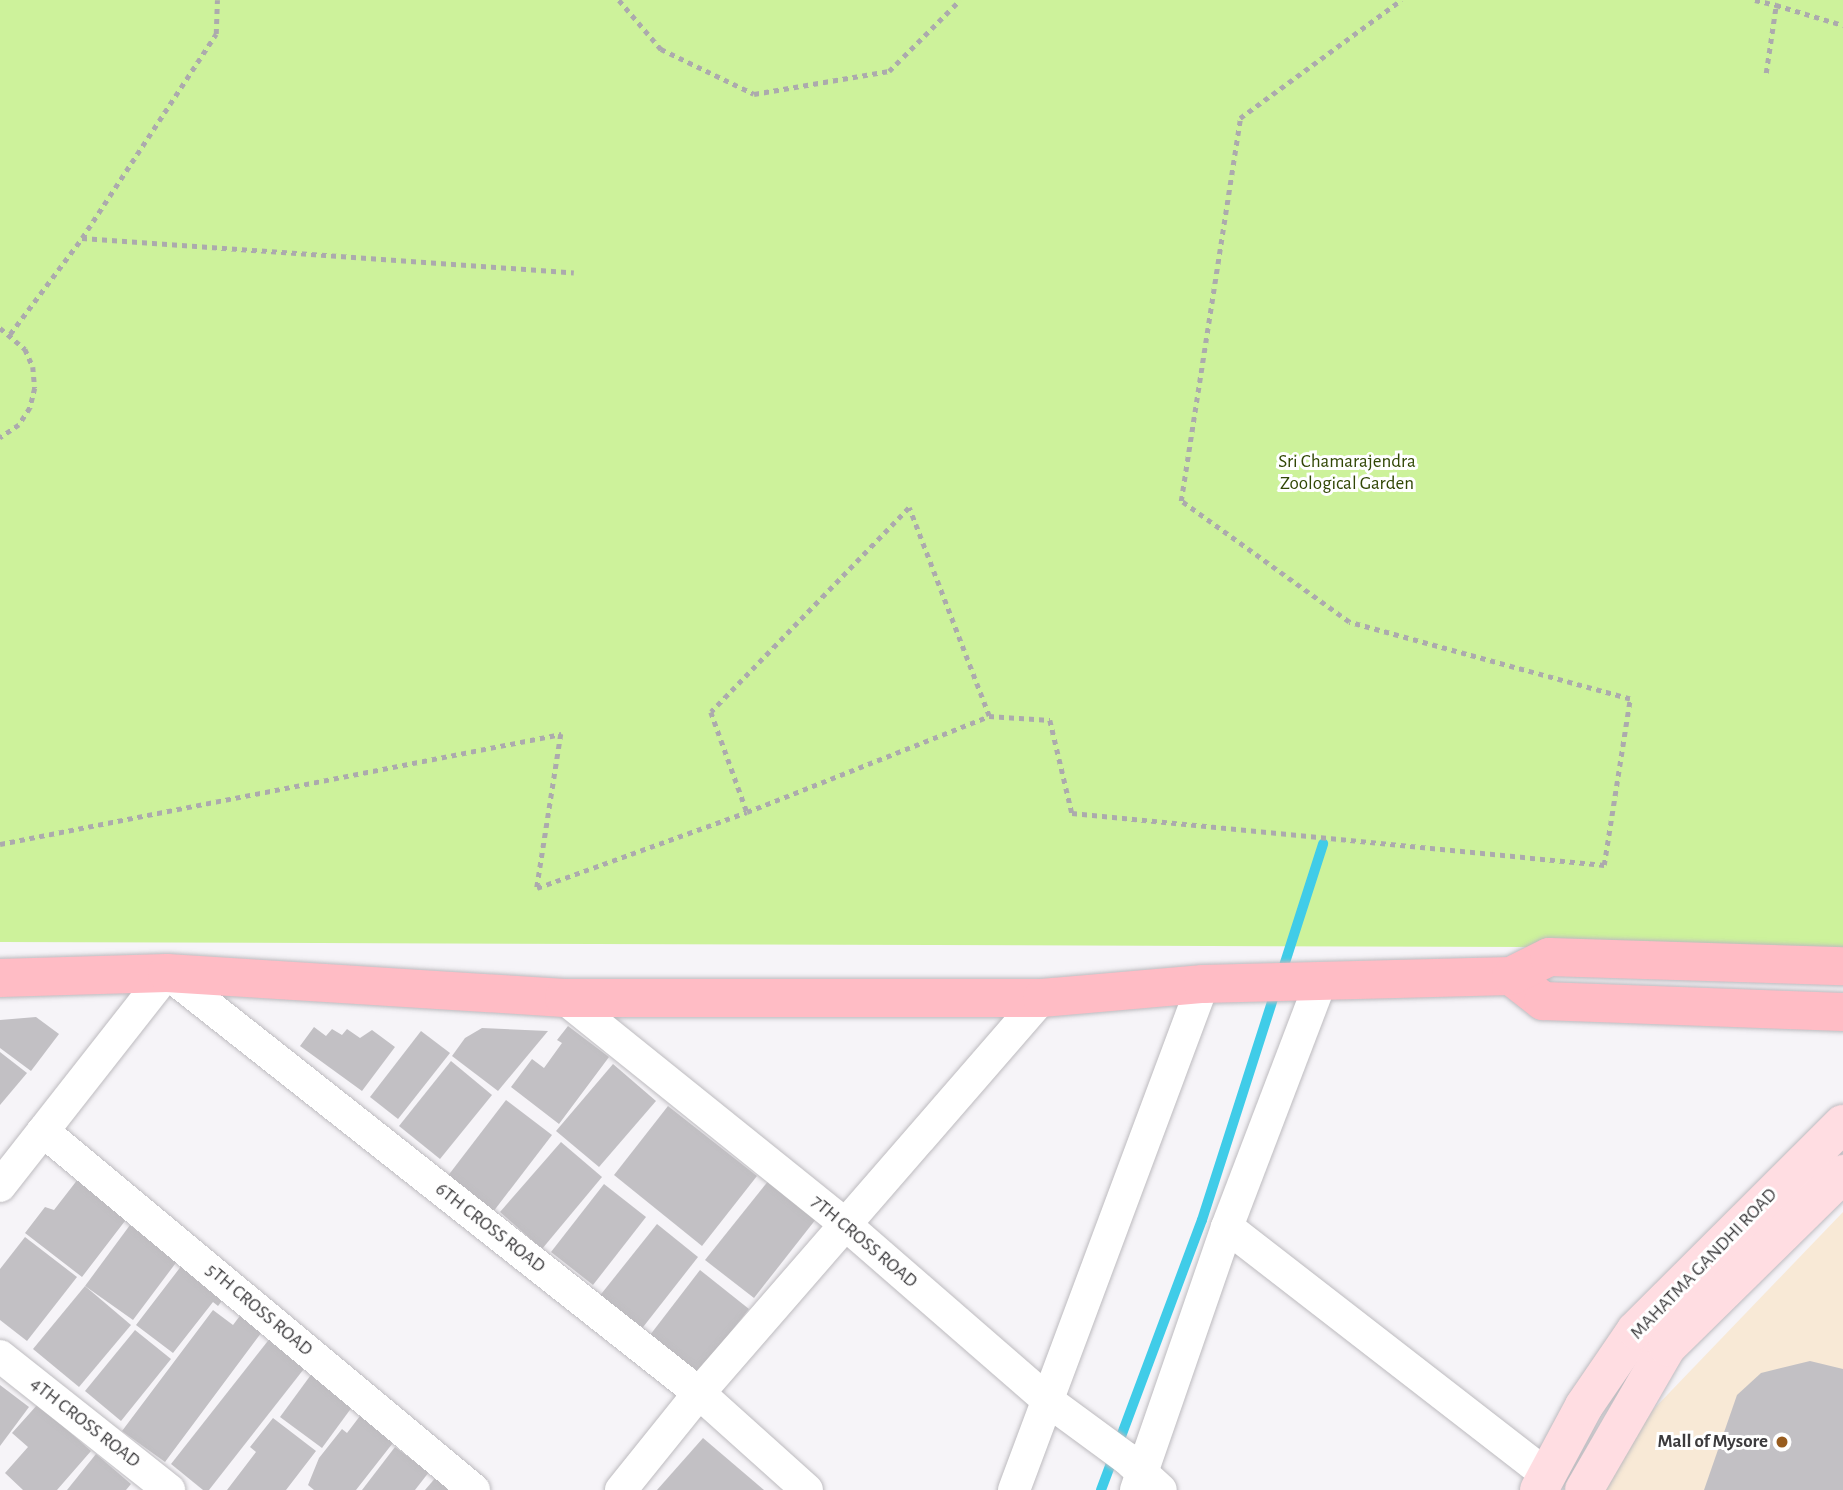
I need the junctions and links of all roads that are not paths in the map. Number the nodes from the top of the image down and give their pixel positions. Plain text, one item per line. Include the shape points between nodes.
1 (1843, 966) edge
2 (167, 973) junction
3 (1511, 976) junction
4 (0, 978) edge
5 (1211, 984) junction
6 (1311, 984) junction
7 (564, 998) junction
8 (1042, 998) junction
9 (1843, 1012) edge
10 (1843, 1124) edge
11 (43, 1131) junction
12 (1843, 1174) edge
13 (0, 1186) edge
14 (846, 1225) junction
15 (1227, 1227) junction
16 (0, 1356) edge
17 (699, 1393) junction
18 (1047, 1401) junction
19 (1142, 1478) edge
20 (1543, 1482) edge
21 (169, 1490) edge
22 (474, 1490) edge
23 (621, 1490) edge
24 (807, 1490) edge
25 (1014, 1490) edge
26 (1584, 1490) edge

1 - 3 main road via 1549,957
2 - 4 main road
2 - 7 main road
2 - 11 street
2 - 17 street, 6TH CROSS ROAD
3 - 6 main road
3 - 9 main road via 1543,1001
5 - 6 main road
5 - 8 main road
5 - 18 street
6 - 15 street
7 - 8 main road
7 - 14 street, 7TH CROSS ROAD
8 - 14 street
10 - 20 main road, MAHATMA GANDHI ROAD via 1636,1330 1584,1406
11 - 13 street
11 - 22 street, 5TH CROSS ROAD
12 - 26 main road, MAHATMA GANDHI ROAD via 1667,1347
14 - 17 street
14 - 18 street, 7TH CROSS ROAD
15 - 19 street
15 - 20 street
16 - 21 street, 4TH CROSS ROAD
17 - 23 street
17 - 24 street, 6TH CROSS ROAD
18 - 19 street, 7TH CROSS ROAD via 1089,1430
18 - 25 street

